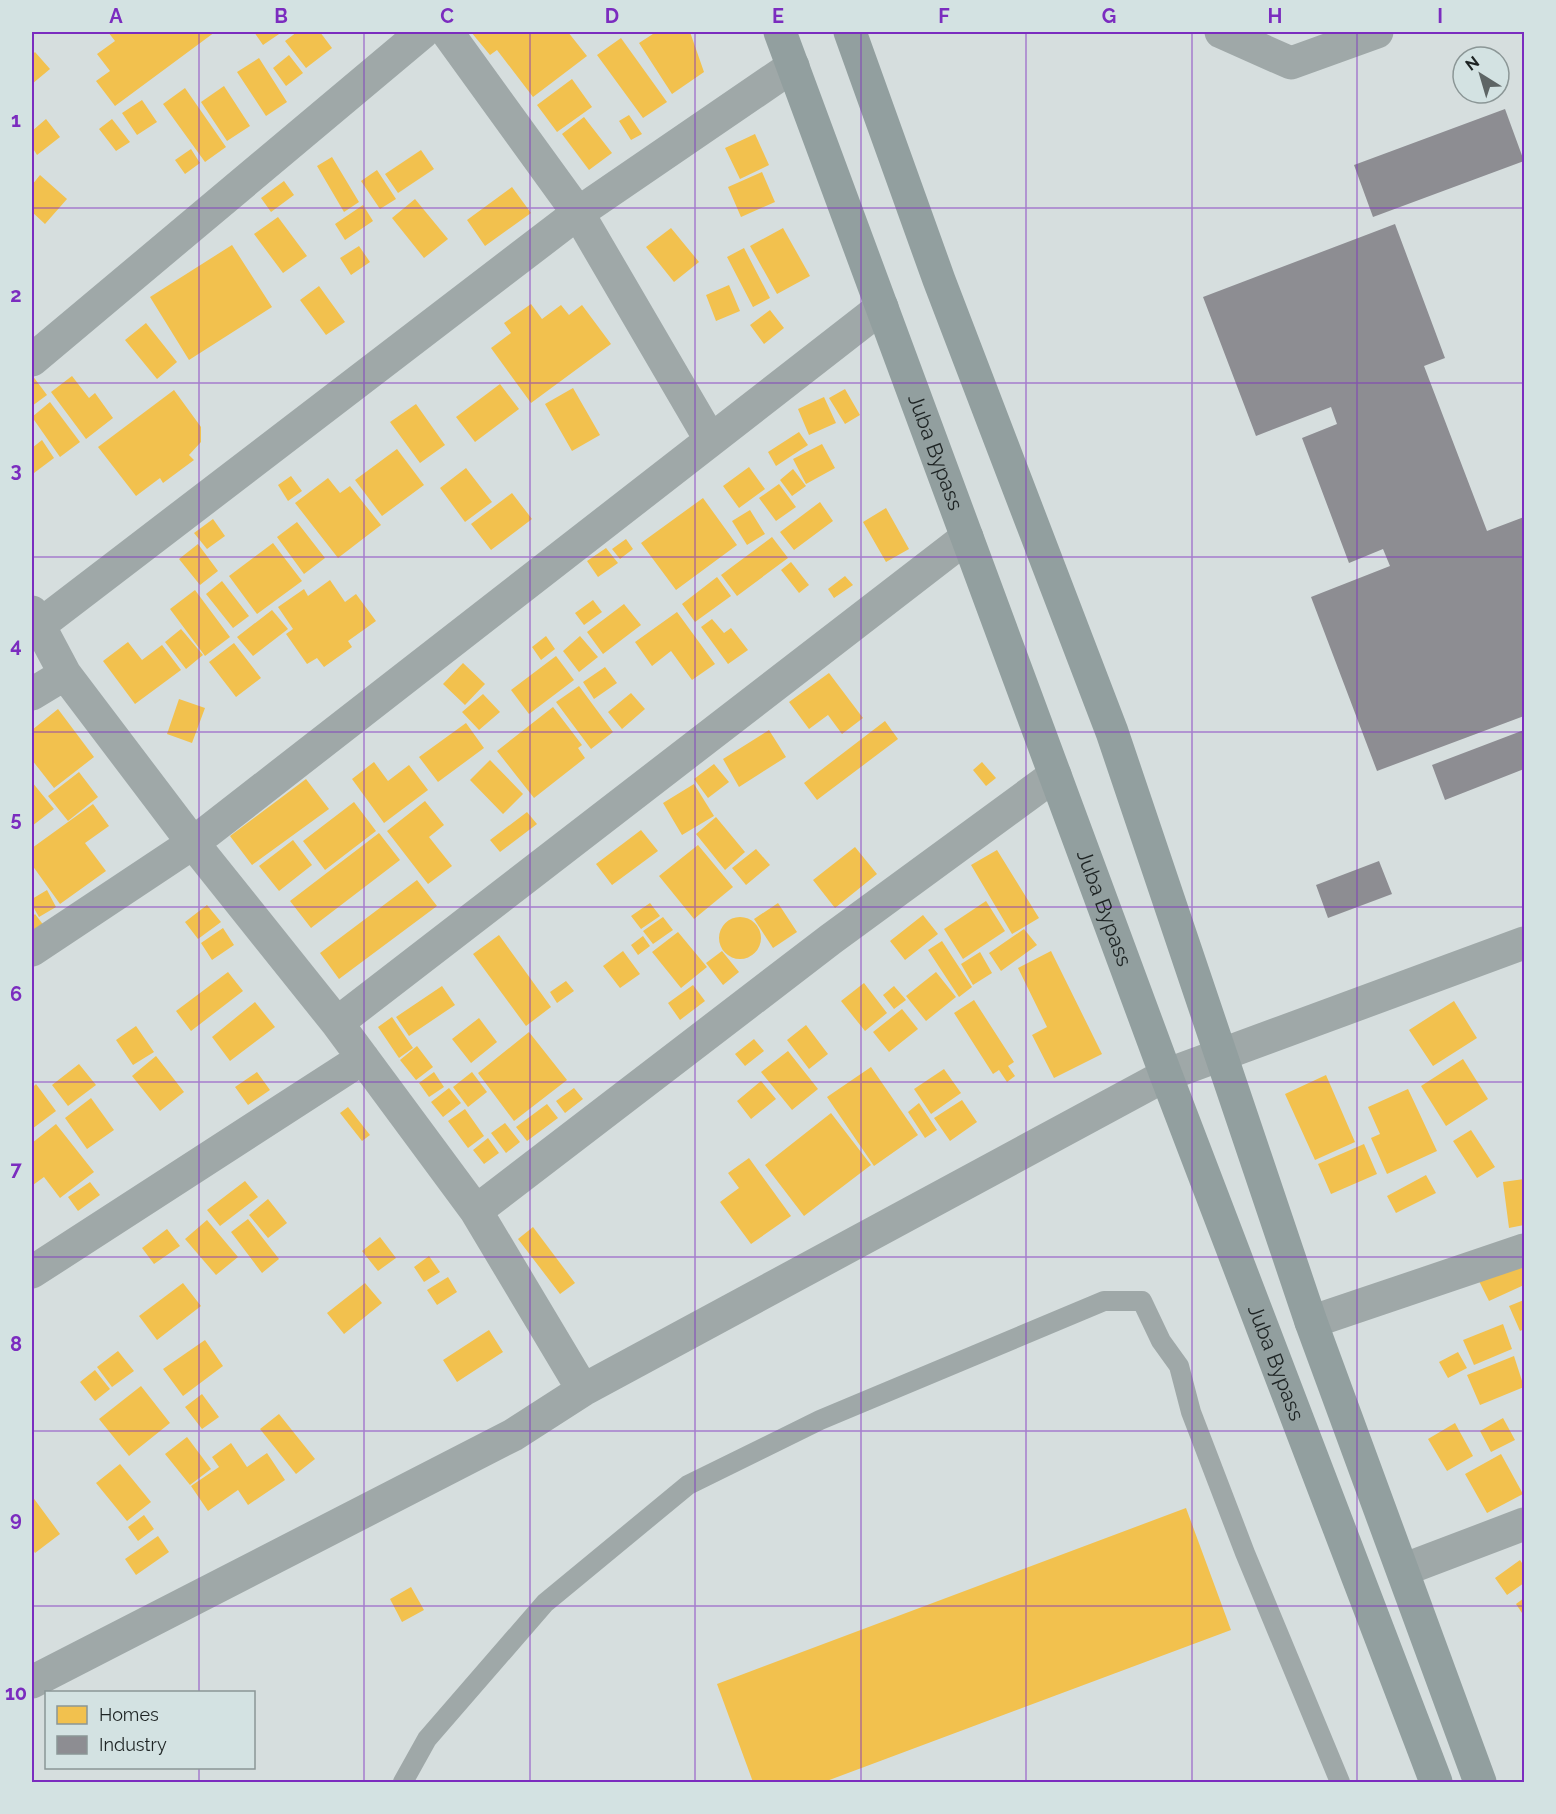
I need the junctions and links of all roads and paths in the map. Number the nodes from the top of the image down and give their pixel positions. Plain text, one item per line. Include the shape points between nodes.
1 (423, 32) edge
2 (447, 32) edge
3 (780, 32) edge
4 (850, 32) edge
5 (1221, 32) edge
6 (1377, 32) edge
7 (793, 66) junction
8 (578, 213) junction
9 (882, 308) junction
10 (32, 360) edge
11 (710, 439) junction
12 (967, 537) junction
13 (36, 618) edge
14 (65, 674) junction
15 (32, 694) edge
16 (1055, 775) junction
17 (193, 843) junction
18 (1524, 943) edge
19 (32, 950) edge
20 (337, 1023) junction
21 (1223, 1054) junction
22 (363, 1059) junction
23 (1166, 1075) junction
24 (476, 1211) junction
25 (1524, 1250) edge
26 (32, 1272) edge
27 (1311, 1322) junction
28 (582, 1390) junction
29 (1524, 1524) edge
30 (1403, 1570) junction
31 (32, 1682) edge
32 (403, 1782) edge
33 (1340, 1782) edge
34 (1436, 1782) edge
35 (1480, 1782) edge

1 - 10 street
2 - 8 street
3 - 7 main road, Juba Bypass
4 - 21 main road via 939,279 1112,732
5 - 6 street via 1291,63
7 - 8 street
7 - 9 main road, Juba Bypass
8 - 11 street
8 - 13 street
9 - 11 street
9 - 12 main road, Juba Bypass
11 - 17 street
12 - 16 main road, Juba Bypass
12 - 20 street
13 - 14 street
14 - 15 street
14 - 17 street
16 - 23 main road, Juba Bypass
16 - 24 street via 831,939
17 - 19 street
17 - 20 street
18 - 21 street
20 - 22 street
21 - 23 street
21 - 27 main road
22 - 24 street
22 - 26 street
23 - 28 street
23 - 34 main road, Juba Bypass
24 - 28 street
25 - 27 street
27 - 30 main road
28 - 31 street via 513,1435
29 - 30 street
30 - 35 main road
32 - 33 lane via 427,1739 545,1603 688,1485 820,1420 1104,1301 1142,1301 1161,1341 1179,1366 1191,1412 1241,1542

